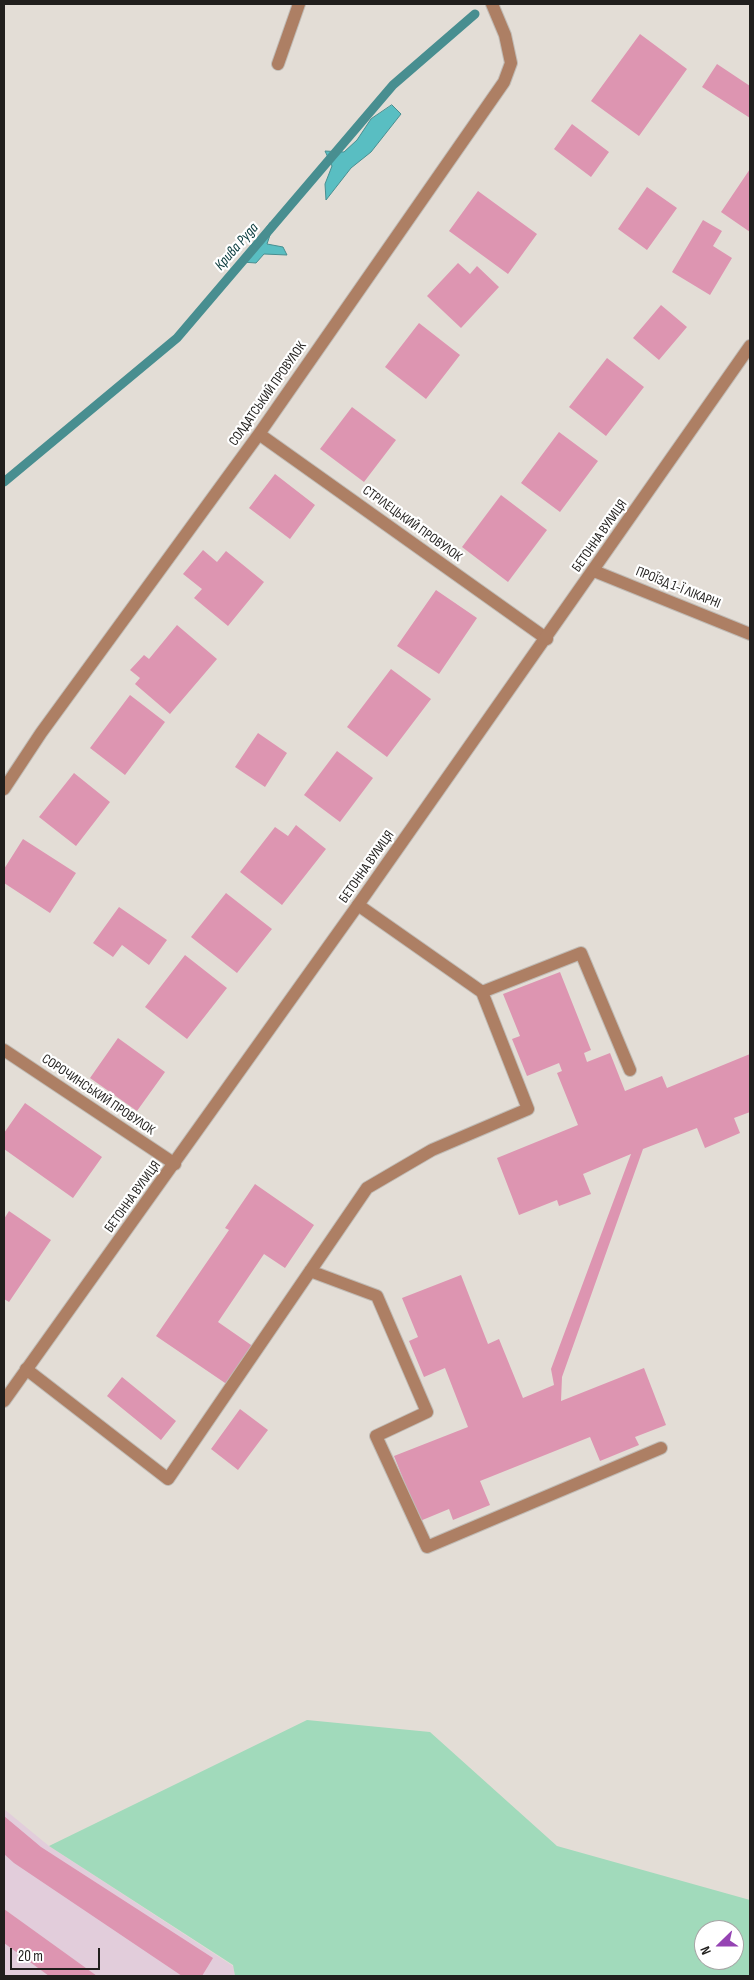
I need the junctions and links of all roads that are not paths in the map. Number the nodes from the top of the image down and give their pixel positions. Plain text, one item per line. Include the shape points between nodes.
1 (299, 4) edge
2 (492, 4) edge
3 (278, 64) dead end
4 (750, 346) edge
5 (259, 434) junction
6 (594, 571) junction
7 (750, 634) edge
8 (547, 639) junction
9 (4, 789) edge
10 (358, 905) junction
11 (482, 992) junction
12 (4, 1050) edge
13 (630, 1070) dead end
14 (175, 1164) junction
15 (310, 1271) junction
16 (26, 1369) junction
17 (4, 1401) edge
18 (661, 1448) dead end

1 - 3 street
2 - 5 street, СОЛДАТСЬКИЙ ПРОВУЛОК via 505,35 511,63 504,82
4 - 6 street, БЕТОННА ВУЛИЦЯ
5 - 8 street, СТРІЛЕЦЬКИЙ ПРОВУЛОК
5 - 9 street, СОЛДАТСЬКИЙ ПРОВУЛОК via 41,733
6 - 7 street, ПРОЇЗД 1-Ї ЛІКАРНІ
6 - 8 street, БЕТОННА ВУЛИЦЯ
8 - 10 street, БЕТОННА ВУЛИЦЯ
10 - 11 street
10 - 14 street, БЕТОННА ВУЛИЦЯ
11 - 13 street via 581,953
11 - 15 street via 528,1109 432,1150 367,1188
12 - 14 street, СОРОЧИНСЬКИЙ ПРОВУЛОК
14 - 16 street, БЕТОННА ВУЛИЦЯ
15 - 16 street via 168,1479
15 - 18 street via 378,1296 427,1412 376,1436 427,1547
16 - 17 street, БЕТОННА ВУЛИЦЯ

